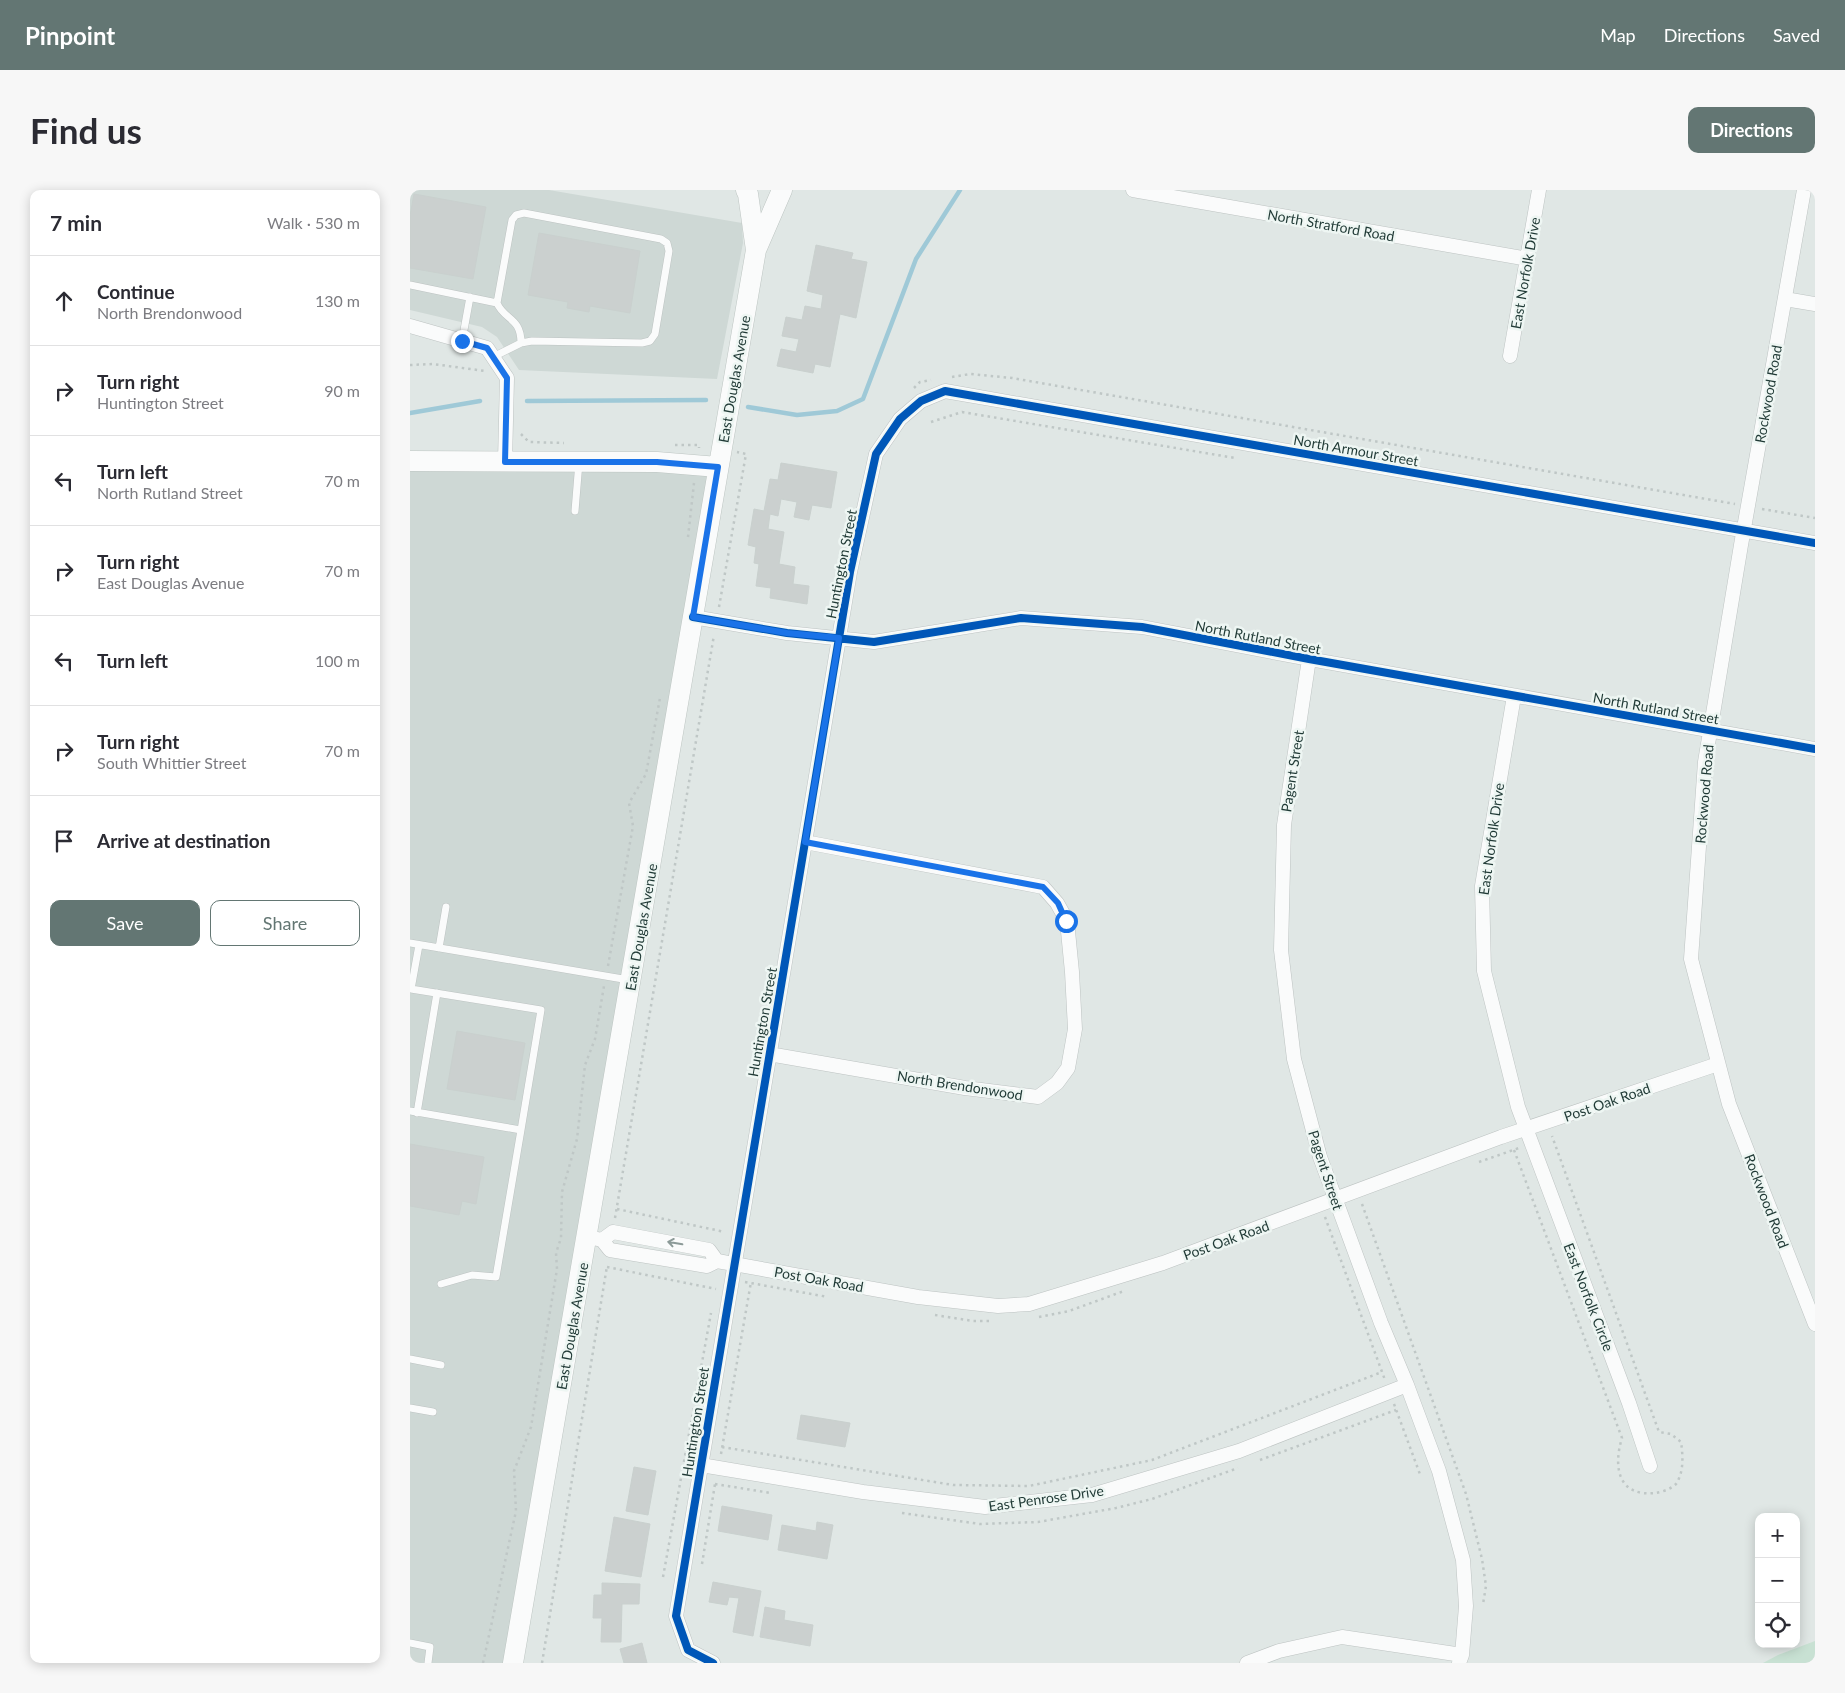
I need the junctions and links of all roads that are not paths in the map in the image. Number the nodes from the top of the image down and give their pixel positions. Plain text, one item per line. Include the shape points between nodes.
1 (746, 190) edge
2 (782, 190) edge
3 (1539, 190) edge
4 (1804, 190) edge
5 (1140, 191) edge
6 (756, 250) junction
7 (1528, 259) junction
8 (410, 285) edge
9 (470, 297) junction
10 (1785, 299) junction
11 (497, 302) junction
12 (1815, 304) edge
13 (410, 326) edge
14 (462, 341) junction
15 (522, 343) junction
16 (492, 356) junction
17 (1510, 356) dead end
18 (900, 419) joint
19 (410, 461) edge
20 (505, 462) junction
21 (579, 462) junction
22 (718, 467) junction
23 (575, 511) dead end
24 (1744, 531) junction
25 (1815, 543) edge
26 (693, 617) junction
27 (839, 638) junction
28 (1309, 659) junction
29 (1514, 696) junction
30 (1710, 730) junction
31 (1815, 749) edge
32 (805, 842) junction
33 (446, 907) dead end
34 (410, 943) edge
35 (419, 945) junction
36 (439, 948) junction
37 (632, 980) junction
38 (438, 993) junction
39 (769, 1054) junction
40 (1718, 1064) junction
41 (414, 1112) edge
42 (1526, 1129) junction
43 (521, 1130) junction
44 (1338, 1206) junction
45 (603, 1240) junction
46 (734, 1263) junction
47 (441, 1284) dead end
48 (1815, 1324) edge
49 (410, 1359) edge
50 (441, 1365) dead end
51 (1407, 1385) junction
52 (410, 1408) edge
53 (433, 1412) dead end
54 (701, 1465) junction
55 (1650, 1466) dead end
56 (410, 1643) edge
57 (1461, 1659) edge
58 (428, 1663) edge
59 (514, 1663) edge
60 (713, 1663) edge
61 (1246, 1663) edge

1 - 6 street, East Douglas Avenue
2 - 6 street
3 - 7 street, East Norfolk Drive
4 - 10 street, Rockwood Road
5 - 7 street, North Stratford Road
6 - 22 street, East Douglas Avenue
7 - 17 street, East Norfolk Drive
8 - 9 lane
9 - 11 lane
9 - 14 lane
10 - 12 street
10 - 24 street, Rockwood Road
11 - 15 lane via 522,333
11 - 15 lane via 512,220 516,215 651,237 667,243 669,251 655,334 650,341 642,344
13 - 14 street
14 - 16 street via 487,348
15 - 16 lane
16 - 20 street via 507,378
18 - 24 street, North Armour Street via 920,401 945,391
18 - 27 street, Huntington Street via 876,454
19 - 20 street
20 - 21 street
21 - 22 street via 657,462
21 - 23 lane
22 - 26 street, East Douglas Avenue
24 - 25 street, North Armour Street
24 - 30 street, Rockwood Road
26 - 27 street, North Rutland Street
26 - 37 street, East Douglas Avenue
27 - 28 street, North Rutland Street via 874,642 1021,618 1142,627
27 - 32 street, Huntington Street
28 - 29 street, North Rutland Street
28 - 44 street, Pagent Street via 1284,825 1282,950 1294,1059 1320,1156
29 - 30 street, North Rutland Street
29 - 42 street, East Norfolk Drive via 1482,886 1484,971
30 - 31 street, North Rutland Street
30 - 40 street, Rockwood Road via 1690,959
32 - 39 street, Huntington Street
32 - 39 street, North Brendonwood via 1043,887 1058,903 1066,921 1074,1028 1068,1068 1057,1083 1038,1097 965,1088
33 - 36 lane
34 - 35 lane
35 - 36 lane
35 - 38 lane via 411,989
36 - 37 lane
37 - 45 street, East Douglas Avenue
38 - 41 lane
38 - 43 lane via 541,1010
39 - 46 street, Huntington Street
40 - 42 street, Post Oak Road
40 - 48 street, Rockwood Road via 1729,1104
41 - 43 lane
42 - 44 street, Post Oak Road
42 - 55 street, East Norfolk Circle
43 - 47 lane via 496,1277 472,1274
44 - 46 street, Post Oak Road via 1029,1304 998,1306 918,1297
44 - 51 street, Pagent Street
45 - 46 street, Post Oak Road via 707,1266 717,1261
45 - 59 street, East Douglas Avenue
46 - 54 street, Huntington Street
49 - 50 lane
51 - 54 street, East Penrose Drive via 1239,1451 1092,1495 1014,1504 985,1507 863,1492
51 - 57 street, Pagent Street via 1439,1471 1463,1560 1466,1606
52 - 53 lane
54 - 60 street, Huntington Street via 676,1616 688,1650
56 - 58 lane via 430,1647
57 - 61 street via 1342,1637 1279,1651

